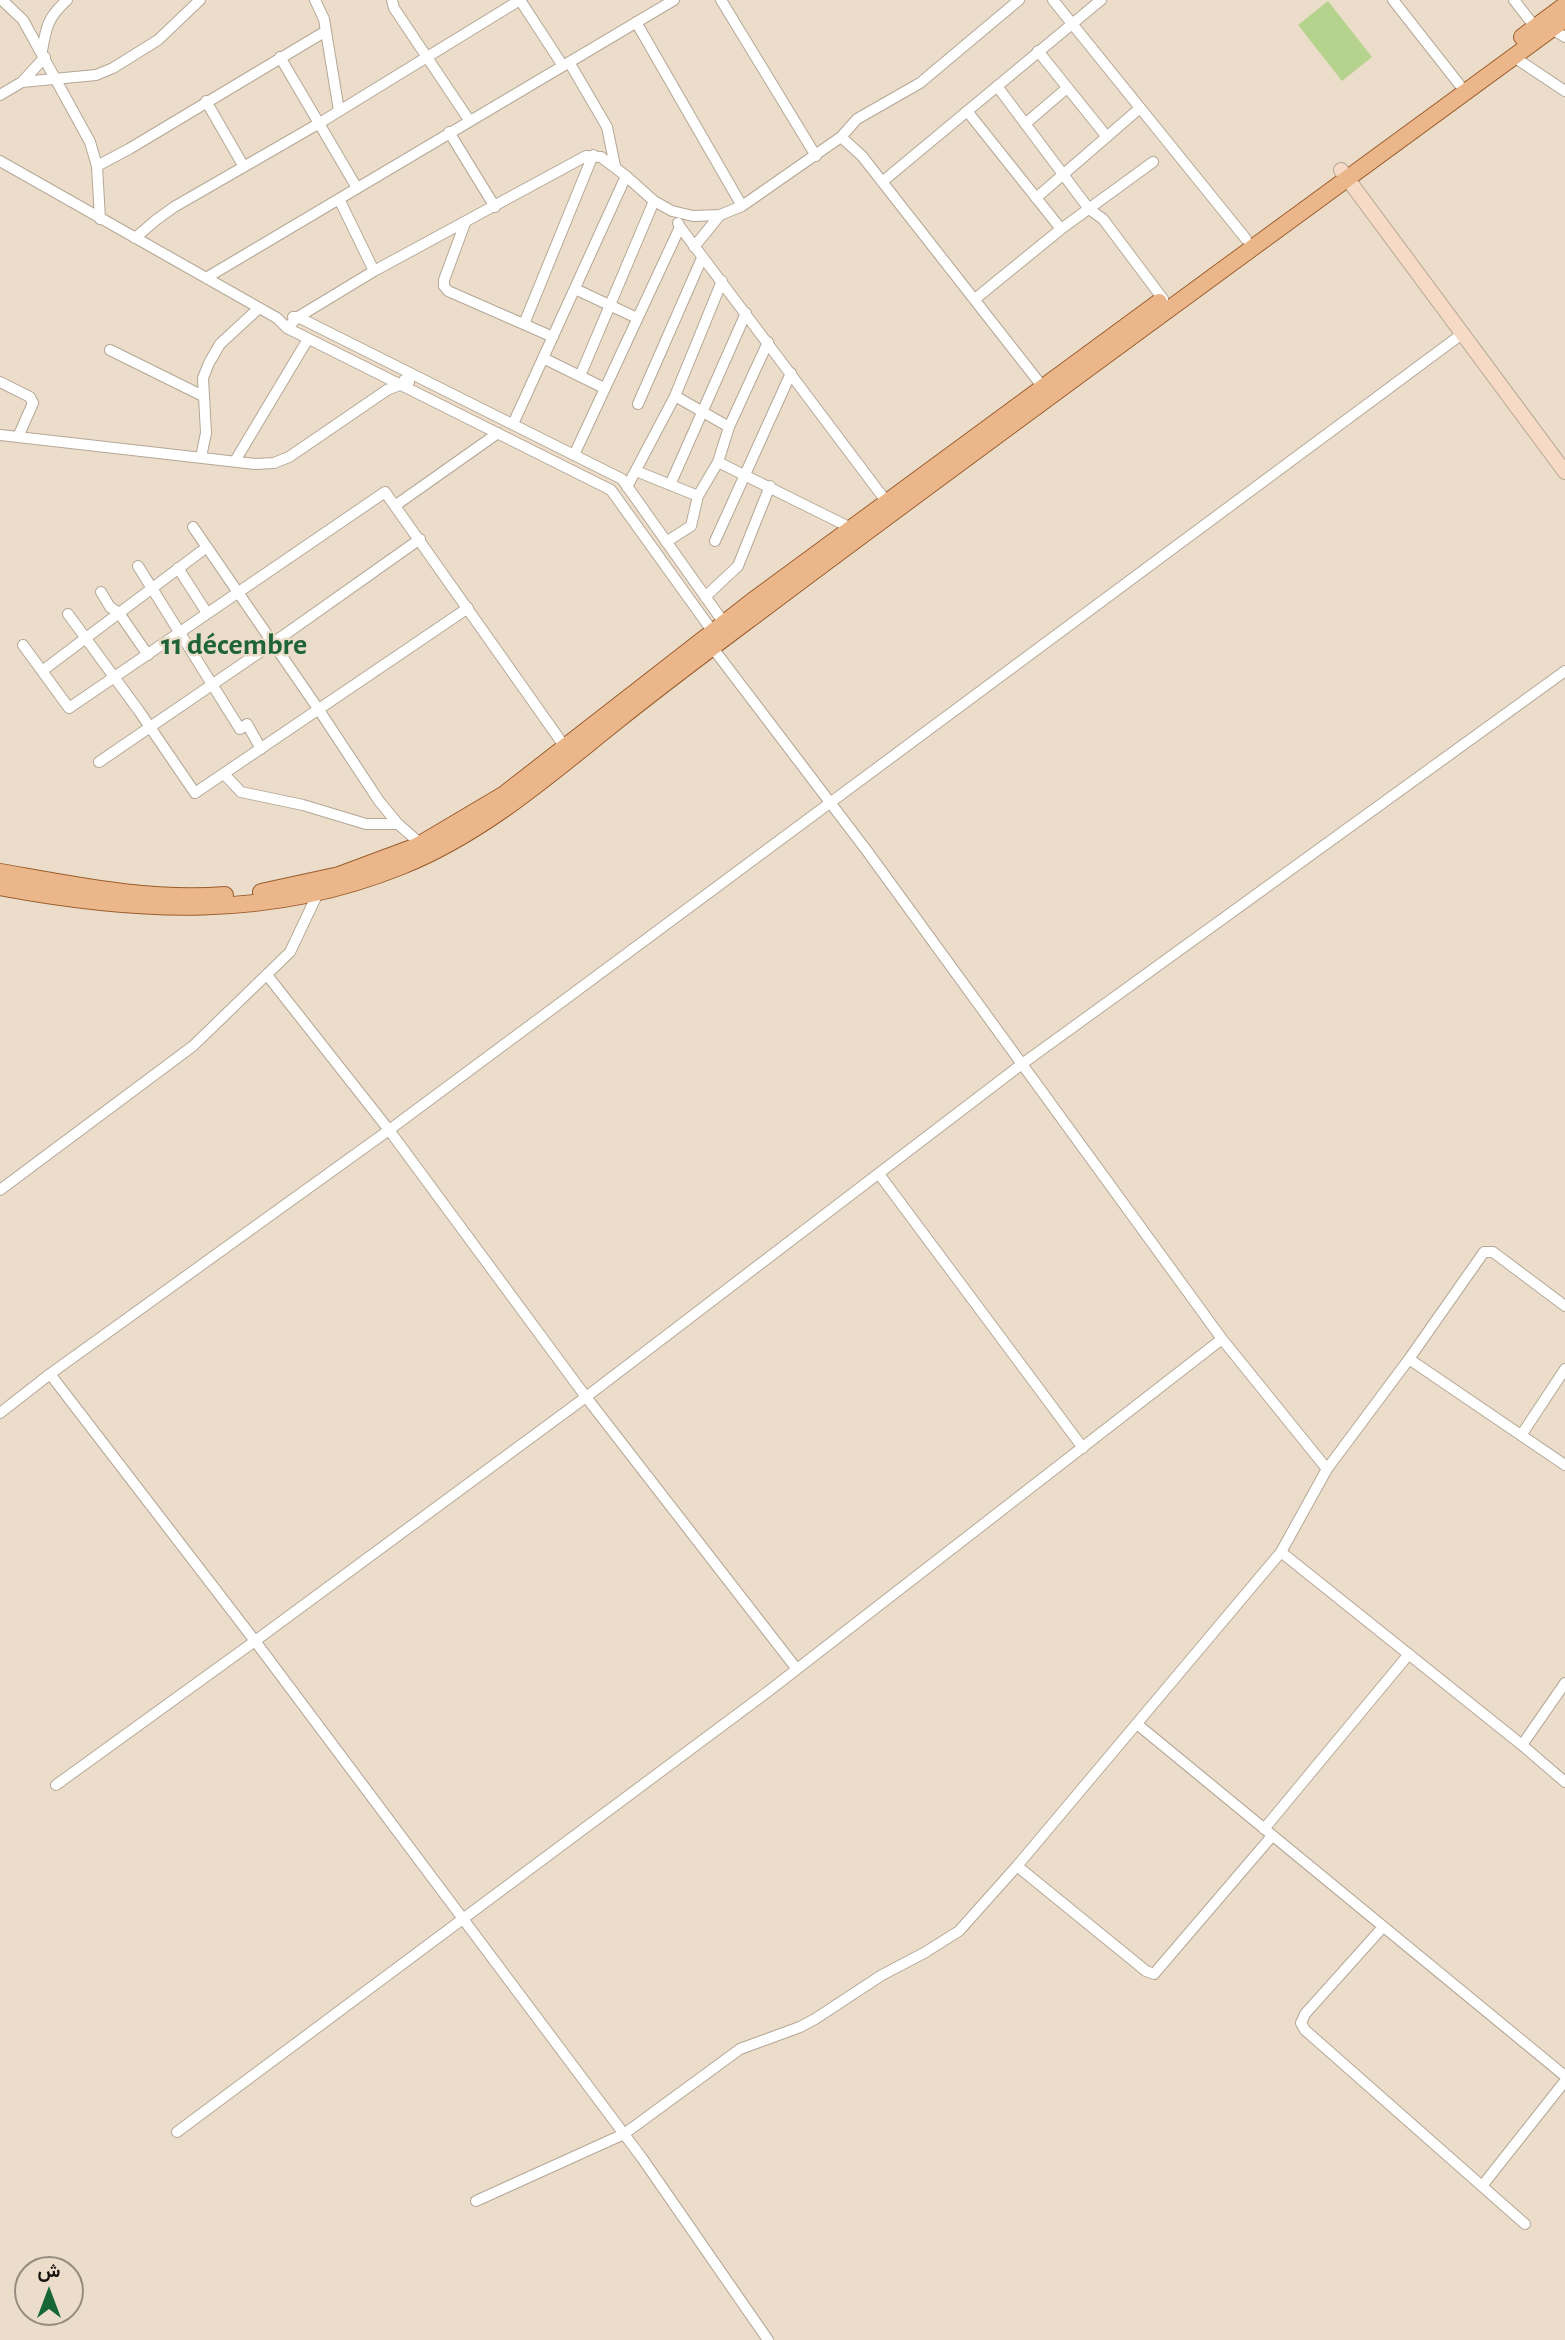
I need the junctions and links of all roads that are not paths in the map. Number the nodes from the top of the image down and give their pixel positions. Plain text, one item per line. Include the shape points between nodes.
1 (2, 0) edge
2 (67, 0) edge
3 (200, 0) edge
4 (315, 0) edge
5 (392, 0) edge
6 (520, 0) edge
7 (674, 0) edge
8 (721, 0) edge
9 (1019, 0) edge
10 (1053, 0) edge
11 (1101, 0) edge
12 (1393, 0) edge
13 (1514, 0) edge
14 (1561, 0) edge
15 (1565, 5) edge
16 (636, 22) junction
17 (1072, 23) junction
18 (1535, 27) junction
19 (1561, 28) edge
20 (326, 31) junction
21 (1038, 51) junction
22 (43, 54) junction
23 (280, 57) junction
24 (1514, 57) junction
25 (427, 58) junction
26 (566, 64) junction
27 (57, 79) junction
28 (22, 82) junction
29 (1459, 84) junction
30 (997, 86) junction
31 (1068, 88) junction
32 (1565, 91) edge
33 (0, 95) edge
34 (206, 101) junction
35 (1140, 108) junction
36 (339, 111) junction
37 (967, 111) junction
38 (469, 120) junction
39 (318, 124) junction
40 (1025, 124) junction
41 (449, 132) junction
42 (841, 137) junction
43 (1107, 137) junction
44 (593, 155) junction
45 (816, 156) junction
46 (0, 162) edge
47 (1153, 162) dead end
48 (97, 166) junction
49 (615, 166) junction
50 (244, 167) junction
51 (1063, 174) junction
52 (1344, 174) junction
53 (626, 176) junction
54 (882, 182) junction
55 (357, 188) junction
56 (1036, 198) junction
57 (339, 199) junction
58 (654, 201) junction
59 (742, 206) junction
60 (495, 207) junction
61 (1089, 209) junction
62 (672, 211) junction
63 (720, 215) junction
64 (100, 219) junction
65 (465, 223) junction
66 (680, 227) junction
67 (1060, 229) junction
68 (135, 238) junction
69 (1246, 239) junction
70 (694, 247) junction
71 (702, 258) junction
72 (374, 271) junction
73 (206, 278) junction
74 (722, 281) junction
75 (575, 289) junction
76 (975, 299) junction
77 (1163, 299) junction
78 (610, 306) junction
79 (260, 308) junction
80 (746, 313) junction
81 (298, 317) junction
82 (277, 318) junction
83 (637, 318) junction
84 (524, 324) junction
85 (287, 328) junction
86 (1462, 334) junction
87 (553, 337) junction
88 (308, 339) junction
89 (768, 342) junction
90 (110, 350) dead end
91 (543, 358) junction
92 (790, 373) junction
93 (580, 376) junction
94 (406, 380) junction
95 (0, 382) edge
96 (1042, 386) junction
97 (604, 388) junction
98 (203, 396) junction
99 (675, 396) junction
100 (638, 404) dead end
101 (703, 412) junction
102 (513, 425) junction
103 (729, 427) junction
104 (498, 433) junction
105 (0, 435) edge
106 (18, 437) junction
107 (574, 455) junction
108 (201, 457) junction
109 (235, 461) junction
110 (718, 462) junction
111 (636, 471) junction
112 (1565, 472) edge
113 (744, 474) junction
114 (670, 485) junction
115 (770, 486) junction
116 (627, 487) junction
117 (698, 496) junction
118 (886, 501) junction
119 (396, 505) junction
120 (193, 527) dead end
121 (851, 528) junction
122 (420, 539) junction
123 (715, 541) dead end
124 (666, 542) junction
125 (207, 547) junction
126 (138, 566) dead end
127 (178, 568) junction
128 (150, 588) junction
129 (101, 592) dead end
130 (238, 592) junction
131 (705, 597) junction
132 (468, 608) junction
133 (119, 613) junction
134 (207, 613) junction
135 (68, 614) dead end
136 (179, 632) junction
137 (716, 634) junction
138 (86, 638) junction
139 (273, 643) junction
140 (23, 645) dead end
141 (148, 655) junction
142 (42, 671) junction
143 (1565, 671) edge
144 (115, 678) junction
145 (213, 685) junction
146 (319, 710) junction
147 (150, 727) junction
148 (565, 747) junction
149 (261, 749) junction
150 (99, 762) dead end
151 (224, 774) junction
152 (831, 803) junction
153 (398, 824) junction
154 (421, 844) junction
155 (0, 872) edge
156 (341, 881) junction
157 (0, 887) edge
158 (88, 895) junction
159 (317, 895) junction
160 (267, 975) junction
161 (1022, 1064) junction
162 (389, 1130) junction
163 (879, 1174) junction
164 (0, 1190) edge
165 (1565, 1306) edge
166 (1222, 1339) junction
167 (1409, 1359) junction
168 (1565, 1369) edge
169 (50, 1374) junction
170 (586, 1397) junction
171 (0, 1413) edge
172 (1522, 1434) junction
173 (1083, 1448) junction
174 (1565, 1465) edge
175 (1327, 1469) junction
176 (1281, 1552) junction
177 (255, 1642) junction
178 (1409, 1654) junction
179 (796, 1668) junction
180 (1565, 1683) edge
181 (1137, 1724) junction
182 (1522, 1745) junction
183 (1565, 1782) edge
184 (56, 1785) dead end
185 (1268, 1832) junction
186 (1017, 1867) junction
187 (462, 1919) junction
188 (1383, 1927) junction
189 (1565, 2079) edge
190 (177, 2132) dead end
191 (624, 2134) junction
192 (1482, 2186) junction
193 (476, 2201) dead end
194 (1525, 2224) dead end
195 (768, 2340) edge

1 - 22 street via 23,20
2 - 22 street via 47,26
3 - 27 street via 158,40 113,68 96,75
4 - 20 street
5 - 25 street
6 - 25 street
6 - 26 street
7 - 16 street
8 - 45 street
9 - 42 street via 920,83 858,119
10 - 17 street
11 - 17 street
12 - 29 street
13 - 18 street
14 - 15 street
15 - 18 main road
16 - 26 street
16 - 59 street
17 - 21 street
17 - 35 street
18 - 29 main road
19 - 24 main road
20 - 23 street
20 - 36 street
21 - 30 street
21 - 31 street
22 - 27 street
22 - 28 street
23 - 34 street
23 - 39 street
24 - 32 street
24 - 52 main road
25 - 36 street
25 - 38 street
26 - 38 street
26 - 49 street via 607,127
27 - 28 street
27 - 48 street via 90,142
28 - 33 street
29 - 52 main road
30 - 37 street
30 - 40 street
31 - 40 street
31 - 43 street
34 - 48 street
34 - 50 street
35 - 43 street
35 - 69 street
36 - 39 street
37 - 54 street
37 - 56 street
38 - 41 street
39 - 50 street
39 - 55 street
40 - 51 street
41 - 55 street
41 - 60 street
42 - 45 street
42 - 54 street
43 - 51 street
44 - 49 street
44 - 60 street
44 - 84 street
45 - 59 street
46 - 64 street
47 - 61 street
48 - 64 street
49 - 53 street
50 - 68 street via 174,207
51 - 56 street
51 - 61 street
52 - 69 main road
52 - 86 street
52 - 137 main road via 936,479
53 - 58 street
53 - 75 street
54 - 76 street
55 - 57 street
56 - 67 street
57 - 72 street
57 - 73 street
58 - 62 street
58 - 78 street
59 - 63 street
60 - 65 street
61 - 67 street
61 - 77 street via 1103,219
62 - 63 street
62 - 66 street
63 - 70 street
64 - 68 street
65 - 72 street
65 - 84 street via 444,286
66 - 70 street
66 - 83 street
67 - 76 street
68 - 73 street
69 - 77 main road
70 - 71 street
71 - 74 street
71 - 100 street
72 - 81 street
73 - 79 street
74 - 80 street
74 - 99 street
75 - 78 street
75 - 87 street
76 - 96 street
77 - 96 main road
78 - 83 street
78 - 93 street
79 - 82 street
79 - 98 street via 220,344 203,378
80 - 89 street
80 - 101 street
81 - 82 street
81 - 85 street
81 - 94 street
82 - 85 street
83 - 97 street
84 - 87 street
85 - 88 street
86 - 112 street
86 - 152 street
87 - 91 street
88 - 94 street
88 - 109 street
89 - 92 street
89 - 103 street
90 - 98 street
91 - 93 street
91 - 102 street
92 - 113 street
92 - 118 street
93 - 97 street
94 - 102 street
94 - 104 street
94 - 109 street via 289,457 274,463
95 - 106 street via 33,403
96 - 118 main road
97 - 107 street
98 - 108 street via 207,415
99 - 101 street
99 - 111 street
101 - 103 street
101 - 114 street
102 - 107 street
103 - 110 street
104 - 119 street
104 - 137 street via 611,490
105 - 106 street
106 - 108 street
107 - 116 street via 622,479
108 - 109 street
110 - 113 street
110 - 117 street
111 - 114 street
111 - 116 street
113 - 115 street
113 - 123 street
114 - 117 street
115 - 121 street
115 - 131 street via 738,566
116 - 124 street
117 - 124 street via 691,526
118 - 121 main road
119 - 122 street
119 - 130 street via 385,492
120 - 125 street
121 - 137 main road
122 - 132 street
122 - 139 street
124 - 131 street
125 - 127 street
125 - 130 street
126 - 128 street
127 - 128 street
127 - 134 street
128 - 133 street
128 - 136 street
129 - 133 street
130 - 134 street
130 - 139 street
131 - 137 street
132 - 146 street
132 - 148 street
133 - 138 street
133 - 141 street
134 - 136 street
135 - 138 street
136 - 141 street
136 - 145 street
137 - 148 main road
137 - 152 street
137 - 156 main road via 534,789 477,828 403,866
138 - 142 street
138 - 144 street
139 - 145 street
139 - 146 street
140 - 142 street
141 - 144 street
142 - 144 street via 69,708
143 - 161 street
144 - 147 street
145 - 147 street
145 - 149 street via 240,729 247,724
146 - 149 street
146 - 153 street
147 - 150 street
147 - 151 street via 195,793
148 - 154 main road via 503,795
149 - 151 street
151 - 153 street via 241,792 366,824
152 - 161 street
152 - 162 street
153 - 154 street
154 - 156 main road
155 - 158 main road
156 - 158 main road via 210,896
156 - 159 main road
157 - 158 main road
158 - 159 main road via 145,907 193,908
159 - 160 street via 290,952
160 - 162 street
160 - 164 street via 193,1046
161 - 163 street
161 - 166 street
162 - 169 street
162 - 170 street
163 - 170 street
163 - 173 street
165 - 167 street via 1493,1252 1483,1252
166 - 173 street
166 - 175 street
167 - 172 street
167 - 175 street
168 - 172 street
169 - 171 street
169 - 177 street
170 - 177 street
170 - 179 street
172 - 174 street
173 - 179 street
175 - 176 street
176 - 178 street
176 - 181 street
177 - 184 street
177 - 187 street
178 - 182 street
178 - 185 street
179 - 187 street
180 - 182 street
181 - 185 street
181 - 186 street
182 - 183 street
185 - 186 street via 1154,1974
185 - 188 street
186 - 191 street via 959,1931 815,2020 740,2049
187 - 190 street
187 - 191 street
188 - 189 street
188 - 192 street via 1305,2014 1304,2031
189 - 192 street
191 - 193 street
191 - 195 street
192 - 194 street

